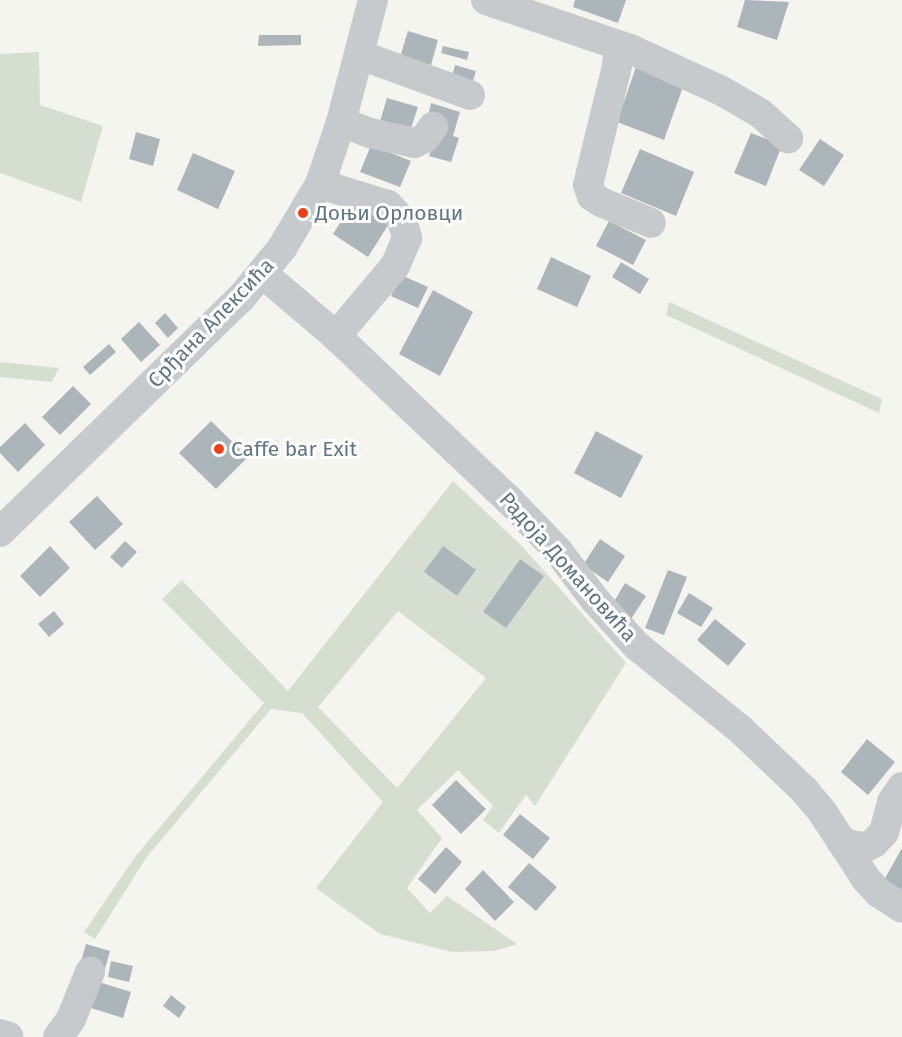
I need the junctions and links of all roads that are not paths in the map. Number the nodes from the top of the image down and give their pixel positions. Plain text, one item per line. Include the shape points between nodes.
1 (373, 0) edge
2 (486, 0) edge
3 (619, 46) junction
4 (360, 55) junction
5 (470, 95) dead end
6 (341, 122) junction
7 (433, 127) dead end
8 (788, 138) dead end
9 (320, 183) junction
10 (651, 223) dead end
11 (262, 273) junction
12 (336, 336) junction
13 (0, 532) edge
14 (902, 787) edge
15 (841, 842) junction
16 (902, 908) edge
17 (90, 972) dead end
18 (0, 1034) edge
19 (9, 1037) edge
20 (58, 1037) edge

1 - 4 street, Срђана Алексића
2 - 3 street
3 - 8 street via 740,100
3 - 10 street via 588,185 592,196 601,202
4 - 5 street
4 - 6 street, Срђана Алексића
6 - 7 street via 414,143 425,138
6 - 9 street, Срђана Алексића
9 - 11 street, Срђана Алексића via 282,248
9 - 12 street via 388,205 402,220 407,238 395,266
11 - 12 street, Радоја Домановића
11 - 13 street, Срђана Алексића via 241,298
12 - 15 street, Радоја Домановића via 508,499 558,551 637,645 732,722 804,790
14 - 15 street via 892,802 884,832 874,843 866,847
15 - 16 street, Радоја Домановића via 866,879
17 - 20 street via 71,1019
18 - 19 street

